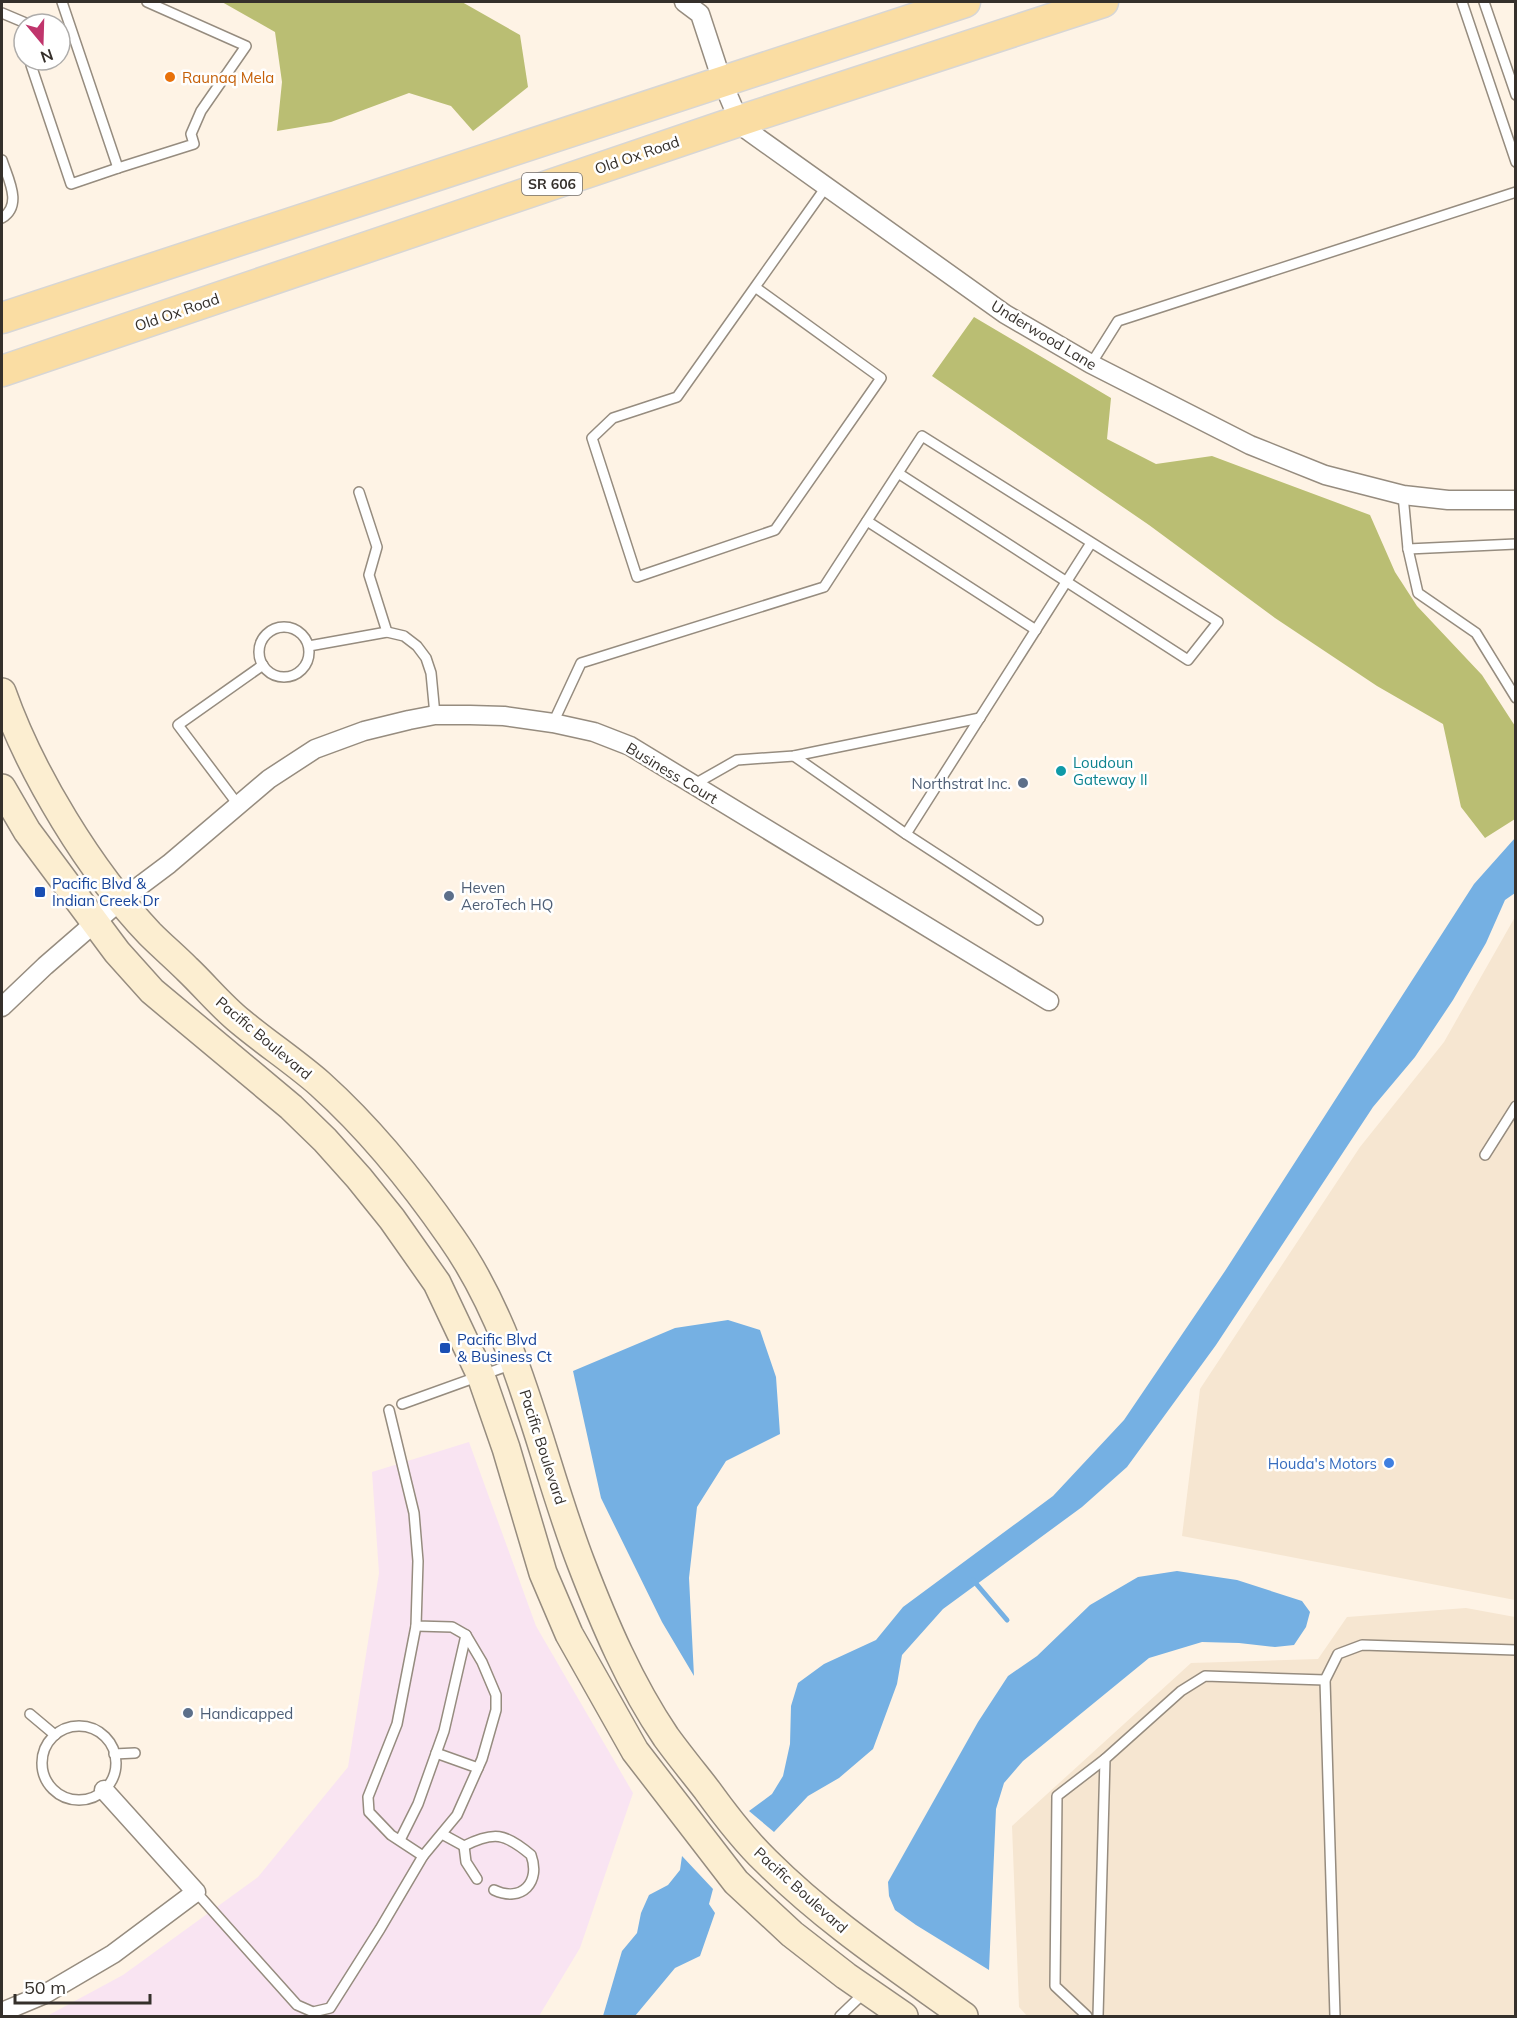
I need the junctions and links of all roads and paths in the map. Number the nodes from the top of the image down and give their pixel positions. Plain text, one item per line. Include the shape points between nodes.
1 (147, 2) edge
2 (684, 2) edge
3 (966, 2) edge
4 (1103, 2) edge
5 (1462, 2) edge
6 (1484, 2) edge
7 (72, 43) edge
8 (33, 72) edge
9 (722, 81) junction
10 (1515, 95) edge
11 (739, 121) junction
12 (2, 160) edge
13 (1515, 162) edge
14 (118, 168) junction
15 (826, 187) junction
16 (1515, 192) edge
17 (2, 218) edge
18 (755, 287) junction
19 (2, 318) edge
20 (1091, 364) junction
21 (2, 371) edge
22 (898, 473) junction
23 (359, 492) dead end
24 (1403, 495) junction
25 (1515, 500) edge
26 (867, 521) junction
27 (1091, 543) junction
28 (1515, 544) edge
29 (1408, 549) junction
30 (1066, 582) junction
31 (1036, 630) junction
32 (387, 632) junction
33 (309, 646) junction
34 (263, 665) junction
35 (2, 692) edge
36 (1515, 698) edge
37 (435, 715) junction
38 (980, 718) junction
39 (553, 723) junction
40 (794, 756) junction
41 (693, 785) junction
42 (2, 788) edge
43 (239, 806) junction
44 (906, 834) junction
45 (122, 900) junction
46 (1038, 920) dead end
47 (94, 924) junction
48 (1048, 1001) dead end
49 (2, 1007) edge
50 (1515, 1106) edge
51 (1485, 1155) dead end
52 (515, 1364) junction
53 (481, 1376) junction
54 (402, 1404) dead end
55 (389, 1410) dead end
56 (416, 1626) junction
57 (466, 1635) junction
58 (1515, 1650) edge
59 (1325, 1680) junction
60 (30, 1714) dead end
61 (55, 1735) junction
62 (135, 1753) dead end
63 (436, 1753) junction
64 (114, 1754) junction
65 (1105, 1759) junction
66 (478, 1768) junction
67 (104, 1790) junction
68 (442, 1834) junction
69 (400, 1840) junction
70 (464, 1846) junction
71 (423, 1856) junction
72 (477, 1880) dead end
73 (494, 1890) dead end
74 (196, 1893) junction
75 (867, 1990) junction
76 (2, 2012) edge
77 (840, 2016) edge
78 (904, 2016) edge
79 (964, 2016) edge
80 (1087, 2016) edge
81 (1098, 2016) edge
82 (1335, 2016) edge

1 - 14 lane via 246,46 201,111 191,134 194,144
2 - 9 street, Underwood Lane via 700,14
3 - 9 main road via 921,12
4 - 11 main road, Old Ox Road / SR 606
5 - 13 lane
6 - 10 lane
7 - 14 lane
8 - 14 lane via 71,184
9 - 11 street, Underwood Lane
9 - 19 main road
11 - 15 street, Underwood Lane via 766,146
11 - 21 main road, Old Ox Road / SR 606
12 - 17 lane via 13,195 13,204
15 - 18 lane
15 - 20 street, Underwood Lane via 1005,314
16 - 20 lane via 1118,321
18 - 18 lane via 881,378 775,530 637,577 592,438 613,418 678,397
20 - 24 street, Underwood Lane via 1250,445 1325,475
22 - 26 lane
22 - 27 lane via 922,436
22 - 30 lane
23 - 32 lane via 377,547 369,575
24 - 25 street, Underwood Lane
24 - 29 lane
26 - 31 lane
26 - 39 lane via 824,587 581,663
27 - 30 lane
27 - 30 lane via 1218,622 1188,660
28 - 29 lane
29 - 36 lane via 1419,593 1476,633
30 - 31 lane
31 - 38 lane
32 - 33 lane
32 - 37 lane via 404,636 426,658
33 - 34 lane via 305,666 290,676 275,676
33 - 34 lane via 298,631 275,627 260,641 258,652
34 - 43 lane via 178,725
35 - 45 main road, Pacific Boulevard via 40,777 91,860
37 - 39 street, Business Court via 504,716
37 - 43 street, Business Court via 364,730 315,749 269,779
38 - 40 lane
38 - 44 lane
39 - 41 street, Business Court via 594,732 630,746
40 - 41 lane via 737,760
40 - 44 lane
41 - 48 street, Business Court
42 - 47 main road via 27,831
43 - 45 street, Business Court
44 - 46 lane
45 - 47 street, Business Court
45 - 52 main road, Pacific Boulevard via 150,934 239,1021 321,1085 392,1159 473,1269
47 - 49 street, Business Court
47 - 53 main road via 152,991 291,1107 359,1178 437,1283
50 - 51 lane
52 - 53 lane
52 - 79 main road, Pacific Boulevard via 581,1563 627,1671 665,1735 764,1859 856,1939
53 - 54 lane
53 - 75 main road via 543,1573 569,1634 635,1751 736,1882 792,1934
55 - 56 lane via 414,1513 418,1561
56 - 57 lane via 452,1627
56 - 69 lane via 397,1724 368,1797 369,1812
57 - 63 lane
57 - 66 lane via 496,1695 496,1710
58 - 59 lane via 1362,1645 1338,1654
59 - 65 lane via 1205,1676 1181,1691
59 - 82 lane
60 - 61 lane
61 - 64 lane via 80,1726 95,1730 105,1736
61 - 67 lane via 42,1760 52,1788 62,1796 78,1800 93,1798
62 - 64 lane
63 - 66 lane
63 - 69 lane
64 - 67 lane via 114,1778
65 - 80 lane via 1057,1796 1054,1986
65 - 81 lane
66 - 68 lane via 457,1815
67 - 74 street
68 - 70 lane
68 - 71 lane
69 - 71 lane
70 - 72 lane via 466,1862
70 - 73 lane via 482,1837 500,1835 531,1855 535,1869 528,1887 515,1894
71 - 74 lane via 330,2008 313,2012 297,2006
74 - 76 street via 113,1954 45,1994
75 - 77 lane
75 - 78 main road

